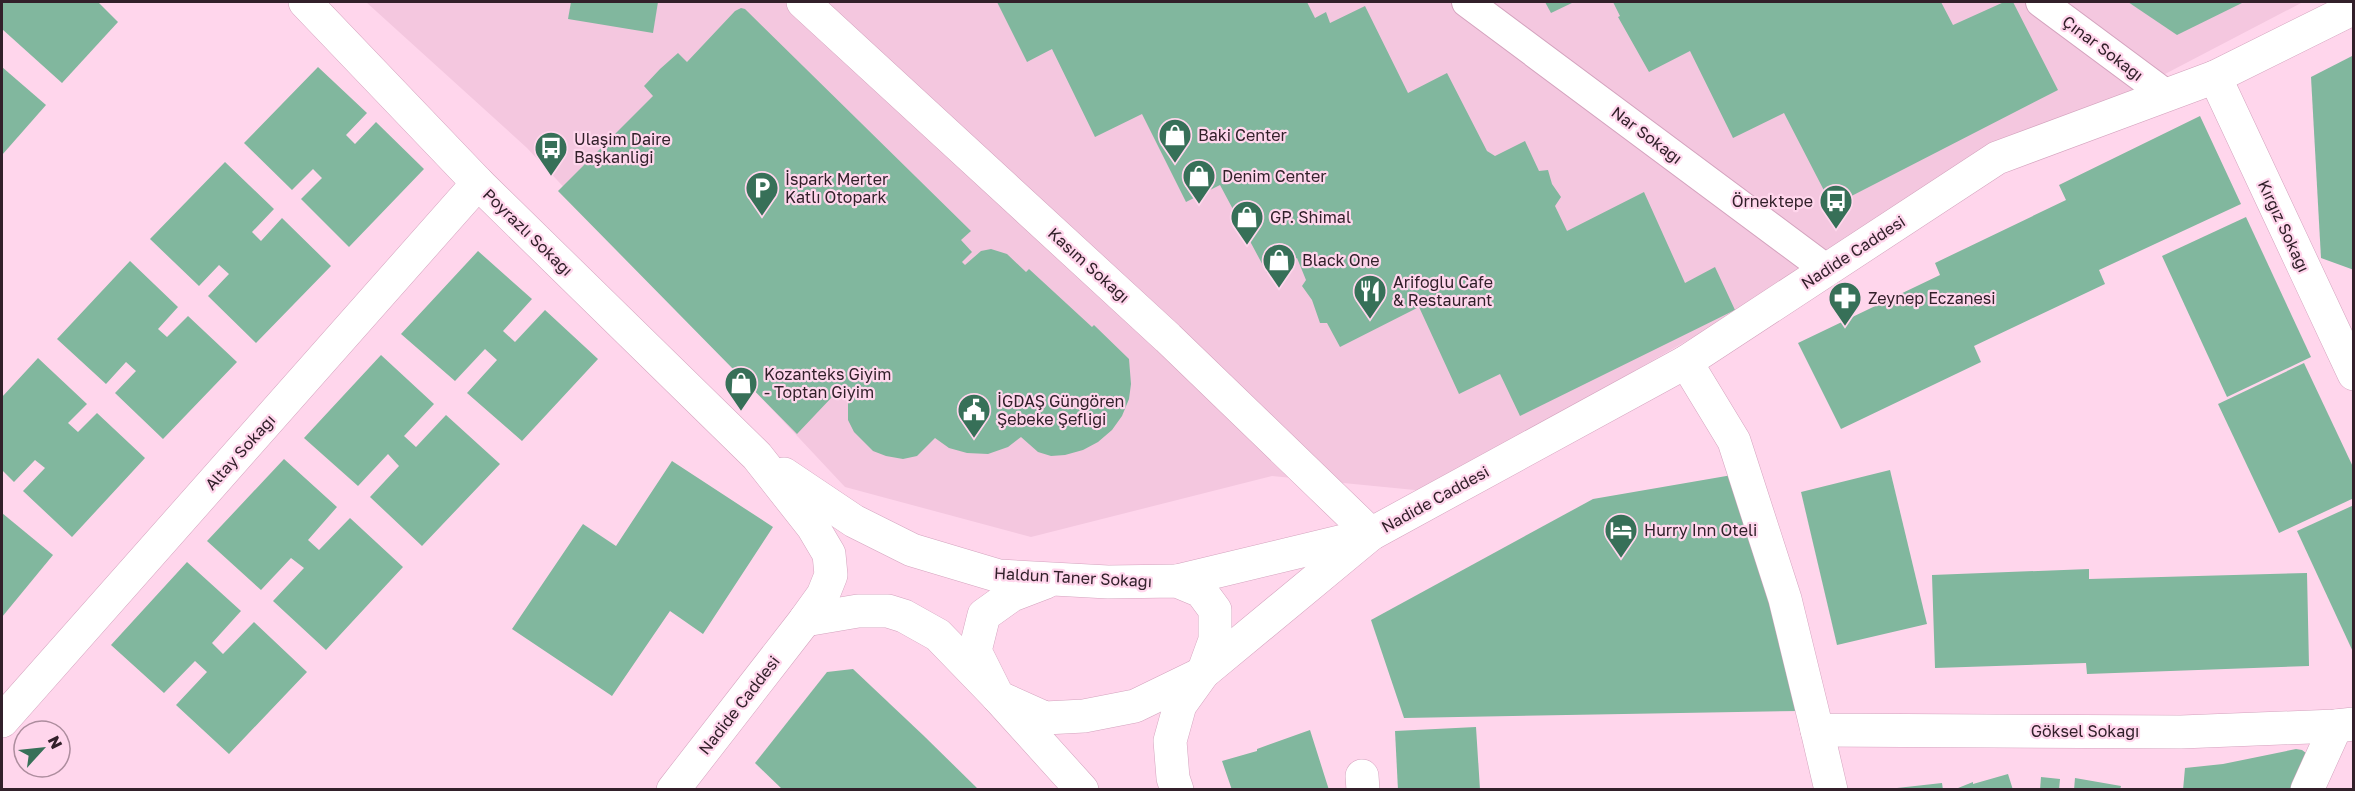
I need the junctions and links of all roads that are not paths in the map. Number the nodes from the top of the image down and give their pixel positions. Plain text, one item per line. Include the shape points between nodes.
1 (305, 2) edge
2 (802, 2) edge
3 (1467, 2) edge
4 (2041, 2) edge
5 (2354, 8) edge
6 (2215, 77) junction
7 (2165, 94) junction
8 (478, 183) junction
9 (1827, 270) junction
10 (1686, 362) junction
11 (2354, 374) edge
12 (757, 456) junction
13 (1371, 534) junction
14 (1054, 579) junction
15 (1177, 581) junction
16 (806, 620) junction
17 (1203, 673) junction
18 (998, 697) junction
19 (2, 721) edge
20 (2345, 725) edge
21 (1817, 730) junction
22 (673, 789) edge
23 (1082, 789) edge
24 (1177, 789) edge
25 (1831, 789) edge
26 (2307, 789) edge

1 - 8 main road, Poyrazlı Sokağı
2 - 13 main road, Kasım Sokağı via 1168,338
3 - 9 street, Nar Sokağı
4 - 7 street, Çınar Sokağı
5 - 6 main road, Nadide Caddesi
6 - 7 main road, Nadide Caddesi
6 - 11 main road, Kırgız Sokağı
7 - 9 main road, Nadide Caddesi via 1996,158
8 - 12 main road, Poyrazlı Sokağı
8 - 19 main road, Altay Sokağı
9 - 10 main road, Nadide Caddesi
10 - 13 main road, Nadide Caddesi
10 - 21 main road via 1734,441 1785,599
12 - 14 main road, Haldun Taner Sokağı via 854,521 912,550 999,576
12 - 16 main road, Nadide Caddesi via 813,527 829,554 831,575
13 - 15 main road
13 - 17 main road
14 - 15 main road, Haldun Taner Sokağı
14 - 18 main road via 1012,595 984,615 975,651
15 - 17 main road, Haldun Taner Sokağı via 1201,591 1215,610 1215,640
16 - 18 main road via 858,611 888,611 904,616 938,635
16 - 22 main road, Nadide Caddesi
17 - 18 main road via 1136,706 1084,716 1045,718
17 - 24 main road, Haldun Taner Sokağı via 1180,705 1170,741
18 - 23 main road
20 - 21 main road, Göksel Sokağı via 2181,732
20 - 26 main road
21 - 25 main road

